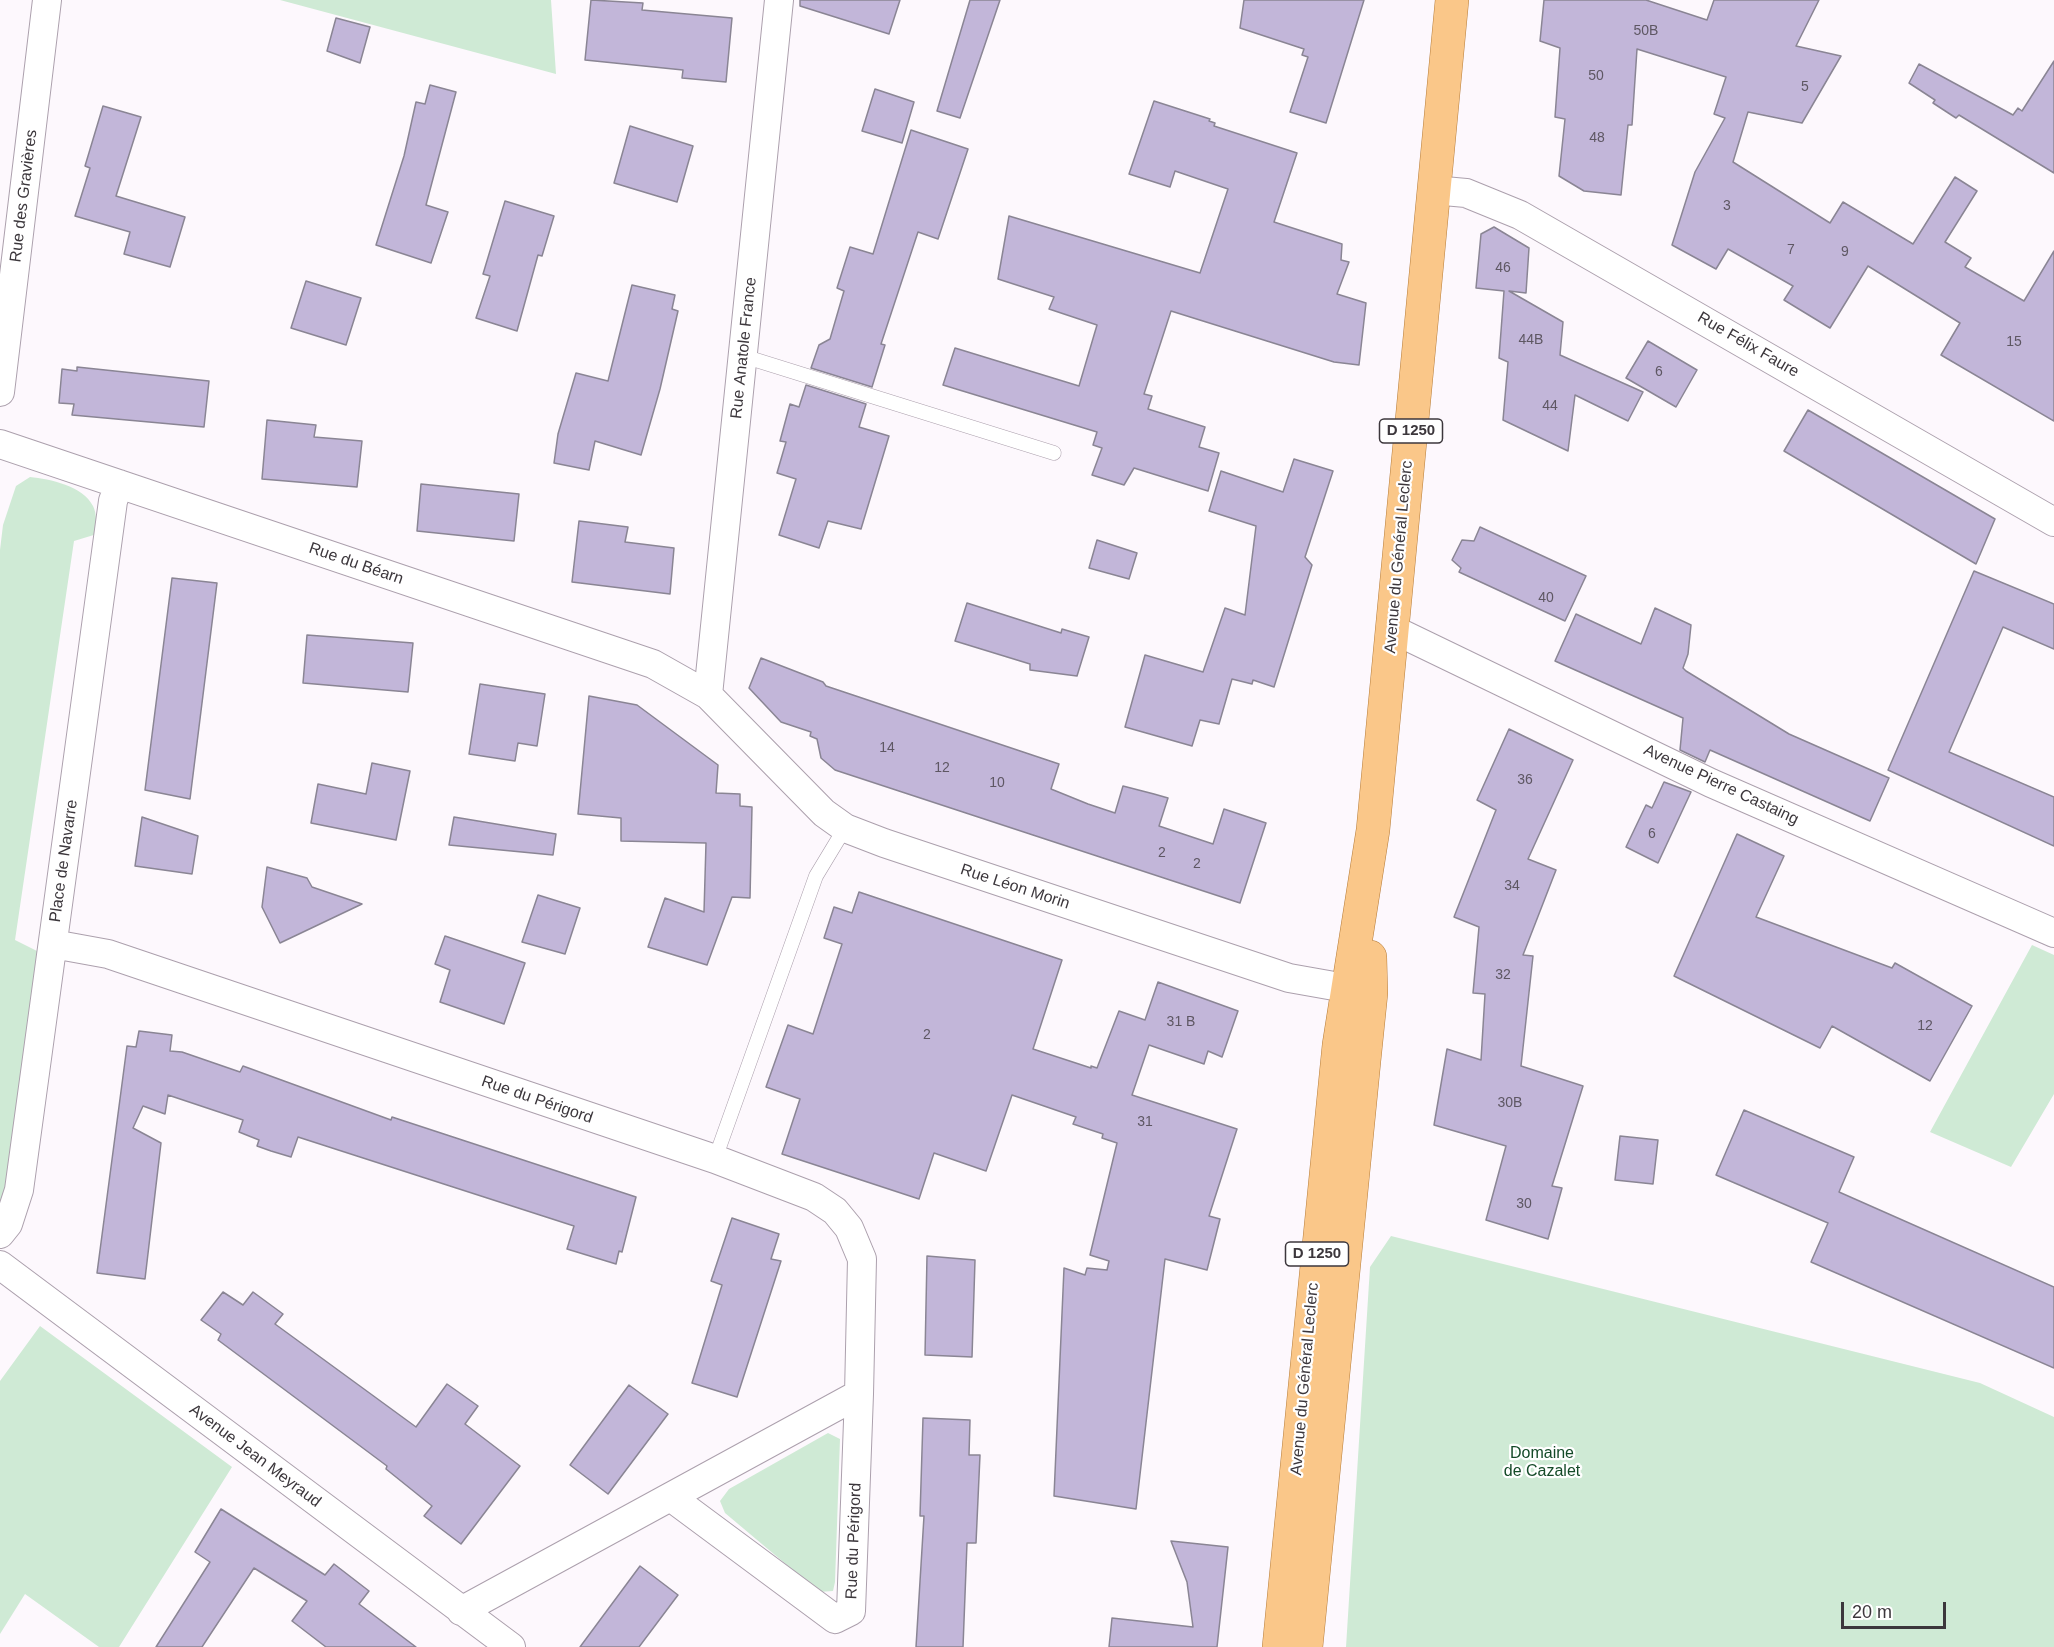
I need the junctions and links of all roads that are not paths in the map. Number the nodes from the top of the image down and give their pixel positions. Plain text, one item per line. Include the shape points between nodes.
1 (47, 0) edge
2 (779, 0) edge
3 (1452, 0) edge
4 (1433, 190) junction
5 (743, 356) junction
6 (0, 392) edge
7 (0, 444) edge
8 (1054, 453) dead end
9 (119, 484) junction
10 (2054, 522) edge
11 (1392, 629) junction
12 (708, 695) junction
13 (845, 828) junction
14 (2054, 933) edge
15 (53, 944) junction
16 (1360, 991) junction
17 (715, 1159) junction
18 (0, 1234) edge
19 (0, 1265) edge
20 (859, 1394) junction
21 (672, 1498) junction
22 (462, 1611) junction
23 (511, 1647) edge
24 (1279, 1647) edge
25 (1306, 1647) edge

1 - 6 street, Rue des Gravières
2 - 5 street, Rue Anatole France
3 - 4 main road, Avenue du Général Leclerc / D 1250
4 - 10 street, Rue Félix Faure via 1466,193 1520,215
4 - 11 main road, Avenue du Général Leclerc / D 1250
5 - 8 lane
5 - 12 street, Rue Anatole France
7 - 9 street, Rue du Béarn
9 - 12 street, Rue du Béarn via 653,664
9 - 15 street, Place de Navarre via 113,501
11 - 14 street, Avenue Pierre Castaing via 1711,783
11 - 16 main road, Avenue du Général Leclerc / D 1250 via 1369,862 1353,948
12 - 13 street, Rue Léon Morin via 824,813
13 - 16 street, Rue Léon Morin via 1288,978
13 - 17 lane via 816,876
15 - 17 street, Rue du Périgord via 108,954
15 - 18 street, Place de Navarre via 19,1190 8,1224
16 - 24 main road, Avenue du Général Leclerc / D 1250 via 1339,1045
16 - 25 main road, Avenue du Général Leclerc / D 1250
17 - 20 street, Rue du Périgord via 814,1197 835,1211 849,1228 862,1259
19 - 22 street, Avenue Jean Meyraud
20 - 21 street
20 - 21 street, Rue du Périgord via 851,1611 835,1619
21 - 22 street
22 - 23 street, Avenue Jean Meyraud

